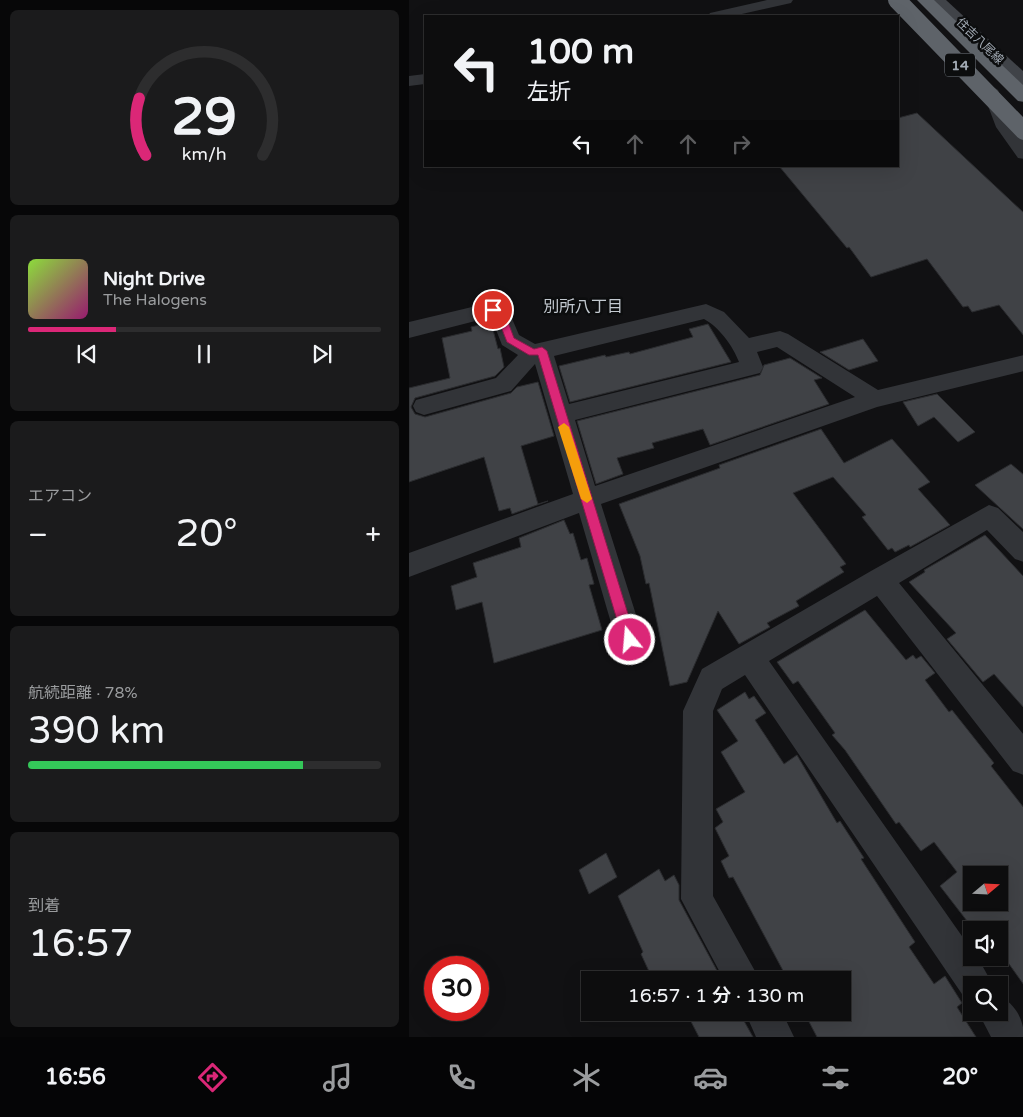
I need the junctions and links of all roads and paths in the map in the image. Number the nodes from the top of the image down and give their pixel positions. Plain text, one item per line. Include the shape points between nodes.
1 (786, 0) edge
2 (897, 0) edge
3 (905, 0) edge
4 (925, 0) edge
5 (937, 0) edge
6 (719, 15) edge
7 (424, 79) edge
8 (409, 81) edge
9 (1023, 82) edge
10 (988, 85) junction
11 (1023, 97) edge
12 (1023, 132) edge
13 (1023, 154) edge
14 (409, 330) edge
15 (744, 347) junction
16 (537, 352) junction
17 (1023, 363) edge
18 (875, 399) junction
19 (424, 406) dead end
20 (560, 415) junction
21 (587, 499) junction
22 (1023, 551) edge
23 (409, 565) edge
24 (880, 579) junction
25 (630, 640) dead end
26 (749, 656) junction
27 (1023, 760) edge
28 (738, 971) edge
29 (970, 976) edge
30 (767, 1021) edge
31 (1001, 1021) edge
32 (776, 1037) edge
33 (1012, 1037) edge

1 - 6 street
2 - 12 highway, 14, bridge
3 - 10 main road, 住吉八尾線
4 - 11 highway, 14
5 - 9 main road, 住吉八尾線
7 - 8 street
10 - 12 main road, 住吉八尾線
10 - 13 street via 1004,127
14 - 16 street via 493,310 500,312 510,340
15 - 16 street via 717,317 706,311
15 - 18 street via 780,340
15 - 20 street via 752,367
16 - 19 street via 503,385
16 - 20 street
17 - 18 street
18 - 21 street
20 - 21 street
21 - 23 street
21 - 25 street
22 - 24 street via 989,516
24 - 26 street
24 - 27 street
26 - 28 street via 711,679 698,711 697,899
26 - 29 street
30 - 32 street
31 - 33 street

